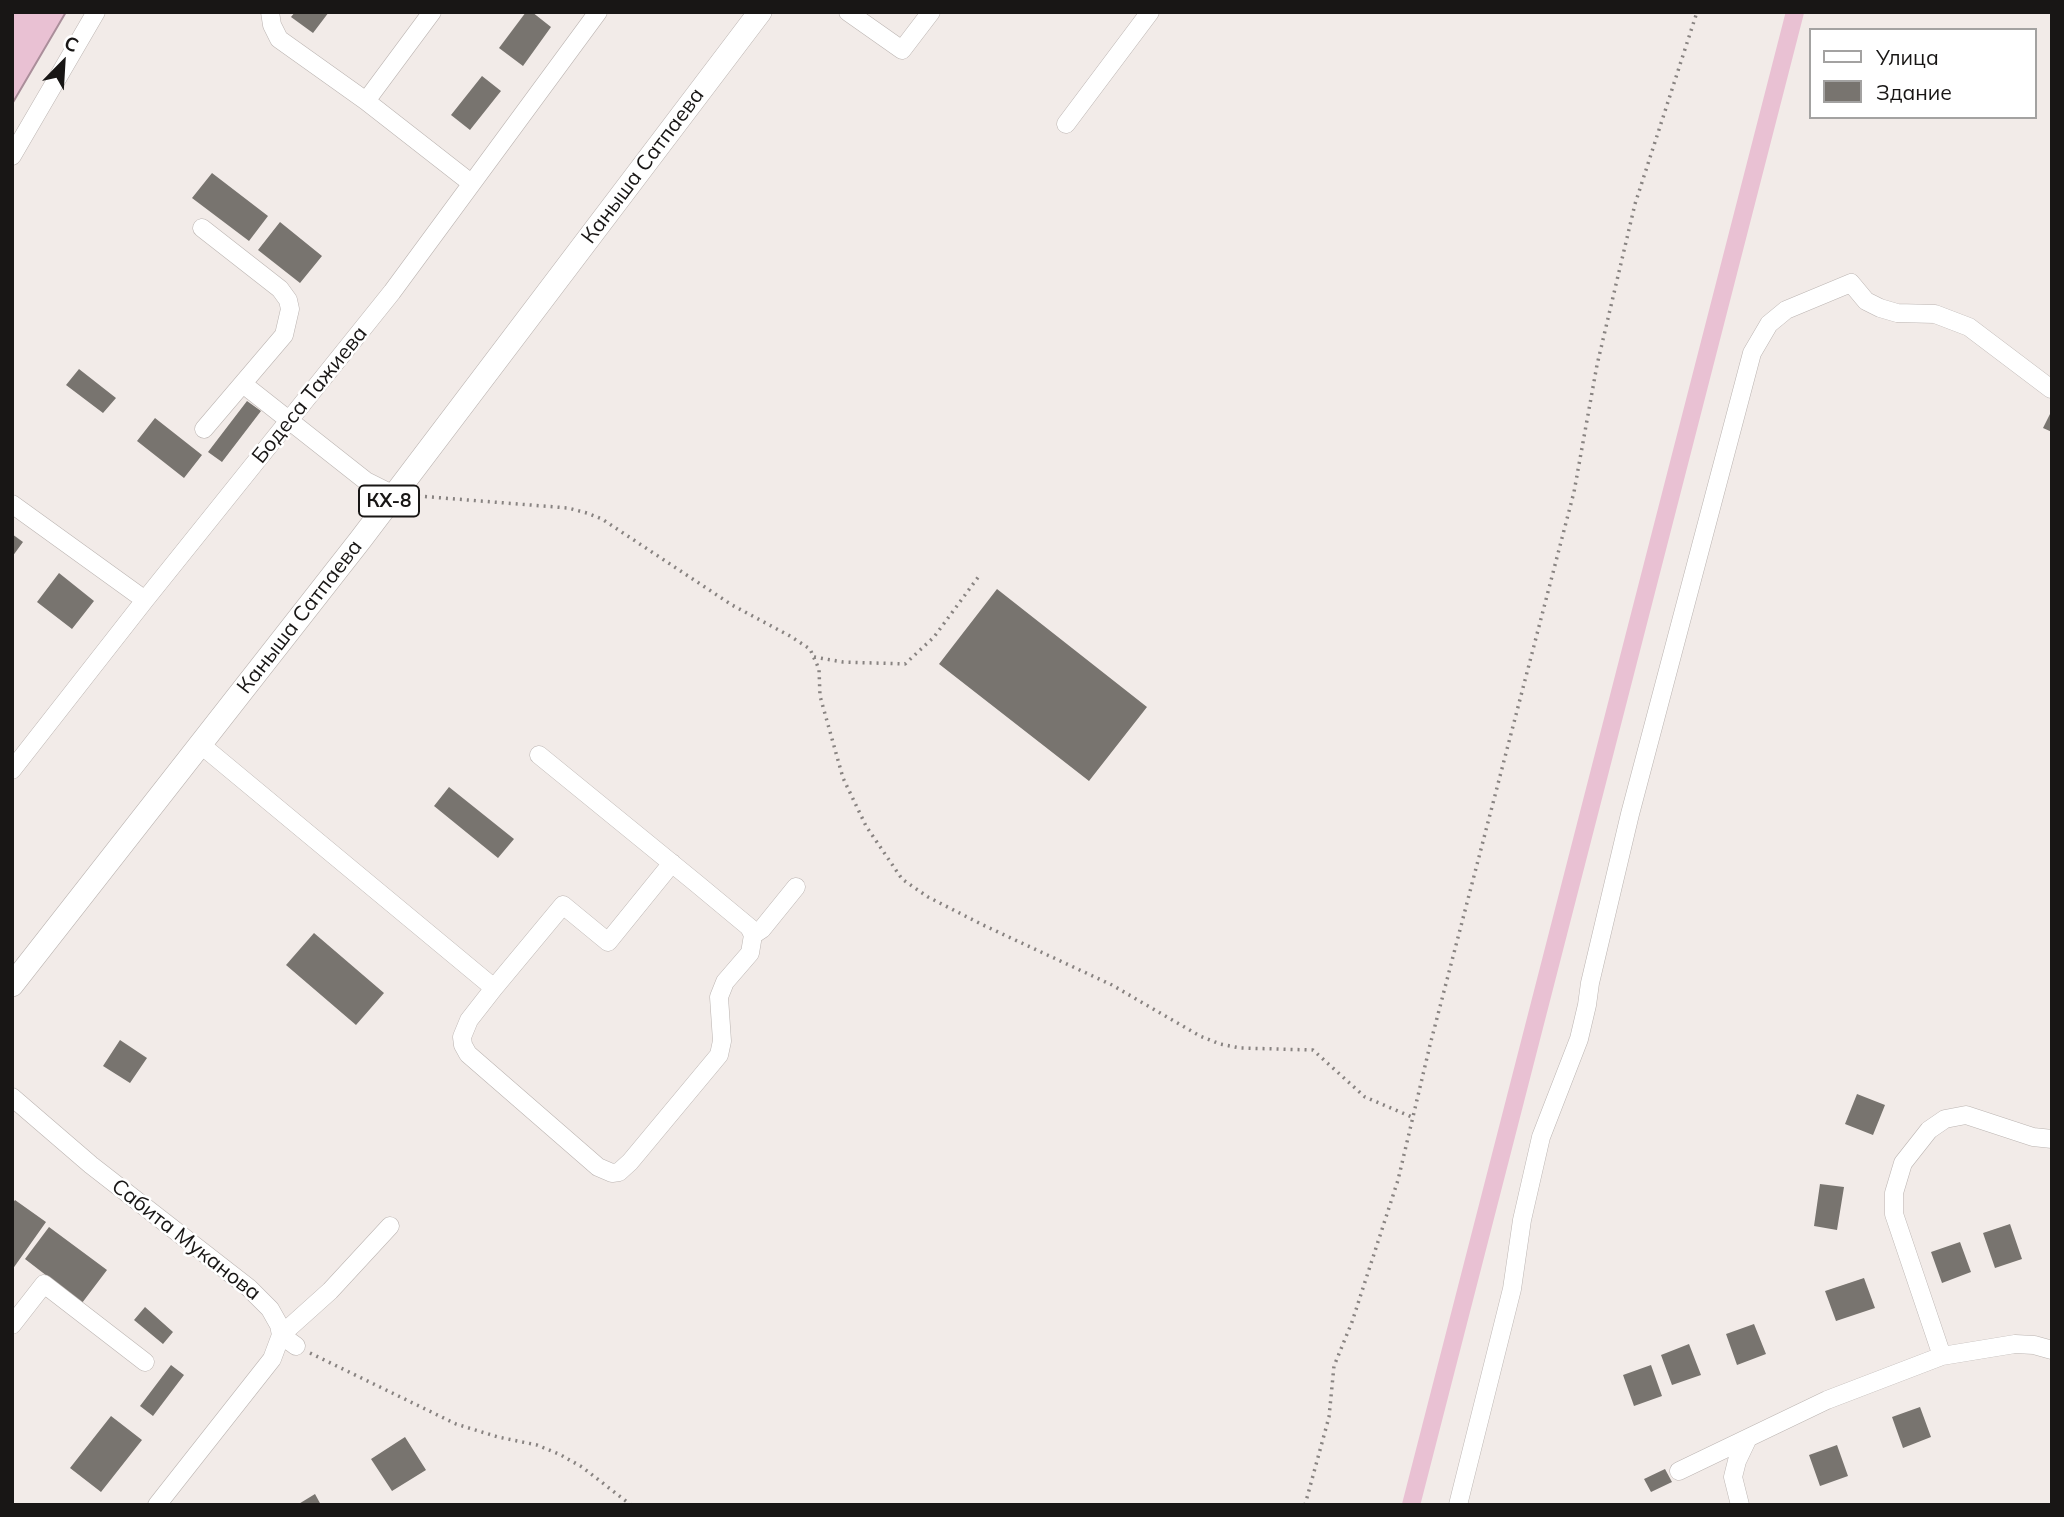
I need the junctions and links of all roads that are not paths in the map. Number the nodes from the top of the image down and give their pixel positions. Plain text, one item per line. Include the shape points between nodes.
1 (96, 12) edge
2 (270, 12) edge
3 (432, 12) edge
4 (598, 12) edge
5 (760, 12) edge
6 (848, 12) edge
7 (931, 12) edge
8 (1150, 12) edge
9 (366, 101) junction
10 (1066, 124) dead end
11 (12, 156) edge
12 (471, 183) junction
13 (202, 228) dead end
14 (243, 384) junction
15 (2050, 389) edge
16 (289, 420) junction
17 (204, 429) dead end
18 (394, 495) junction
19 (12, 504) edge
20 (145, 600) junction
21 (200, 744) junction
22 (540, 755) dead end
23 (12, 770) edge
24 (672, 863) junction
25 (796, 887) dead end
26 (753, 935) junction
27 (12, 985) edge
28 (494, 988) junction
29 (12, 1097) edge
30 (2052, 1139) edge
31 (390, 1226) dead end
32 (12, 1325) edge
33 (289, 1340) junction
34 (2052, 1350) edge
35 (1942, 1356) junction
36 (145, 1362) dead end
37 (1748, 1438) junction
38 (1679, 1471) dead end
39 (157, 1505) edge
40 (1458, 1505) edge
41 (1740, 1505) edge

1 - 11 street
2 - 9 street via 279,39
3 - 9 street
4 - 12 street, Бодеса Тажиева
5 - 18 main road, Каныша Сатпаева / КХ-8
6 - 7 street via 902,50
8 - 10 street
9 - 12 street
12 - 16 street, Бодеса Тажиева via 392,292
13 - 14 street via 288,300 284,335
14 - 16 street
14 - 17 street
15 - 40 street via 1969,327 1935,314 1880,308 1852,283 1786,310 1769,324 1752,353 1630,814 1579,1039 1541,1137 1512,1289
16 - 18 street via 366,481
16 - 20 street, Бодеса Тажиева
18 - 21 main road, Каныша Сатпаева / КХ-8
19 - 20 street
20 - 23 street, Бодеса Тажиева
21 - 27 main road, Каныша Сатпаева / КХ-8
21 - 28 street
22 - 24 street
24 - 26 street
24 - 28 street via 608,942 563,905
25 - 26 street
26 - 28 street via 750,953 725,982 719,997 719,1055 619,1172 598,1167 468,1054 463,1045 464,1029
29 - 33 street, Сабита Муканова via 249,1288 270,1309
30 - 35 street via 1966,1115 1945,1119 1929,1130 1903,1163 1894,1193 1894,1214
31 - 33 street
32 - 36 street via 44,1284
33 - 39 street
34 - 35 street via 2015,1344
35 - 37 street via 1827,1400
37 - 38 street
37 - 41 street via 1733,1477

